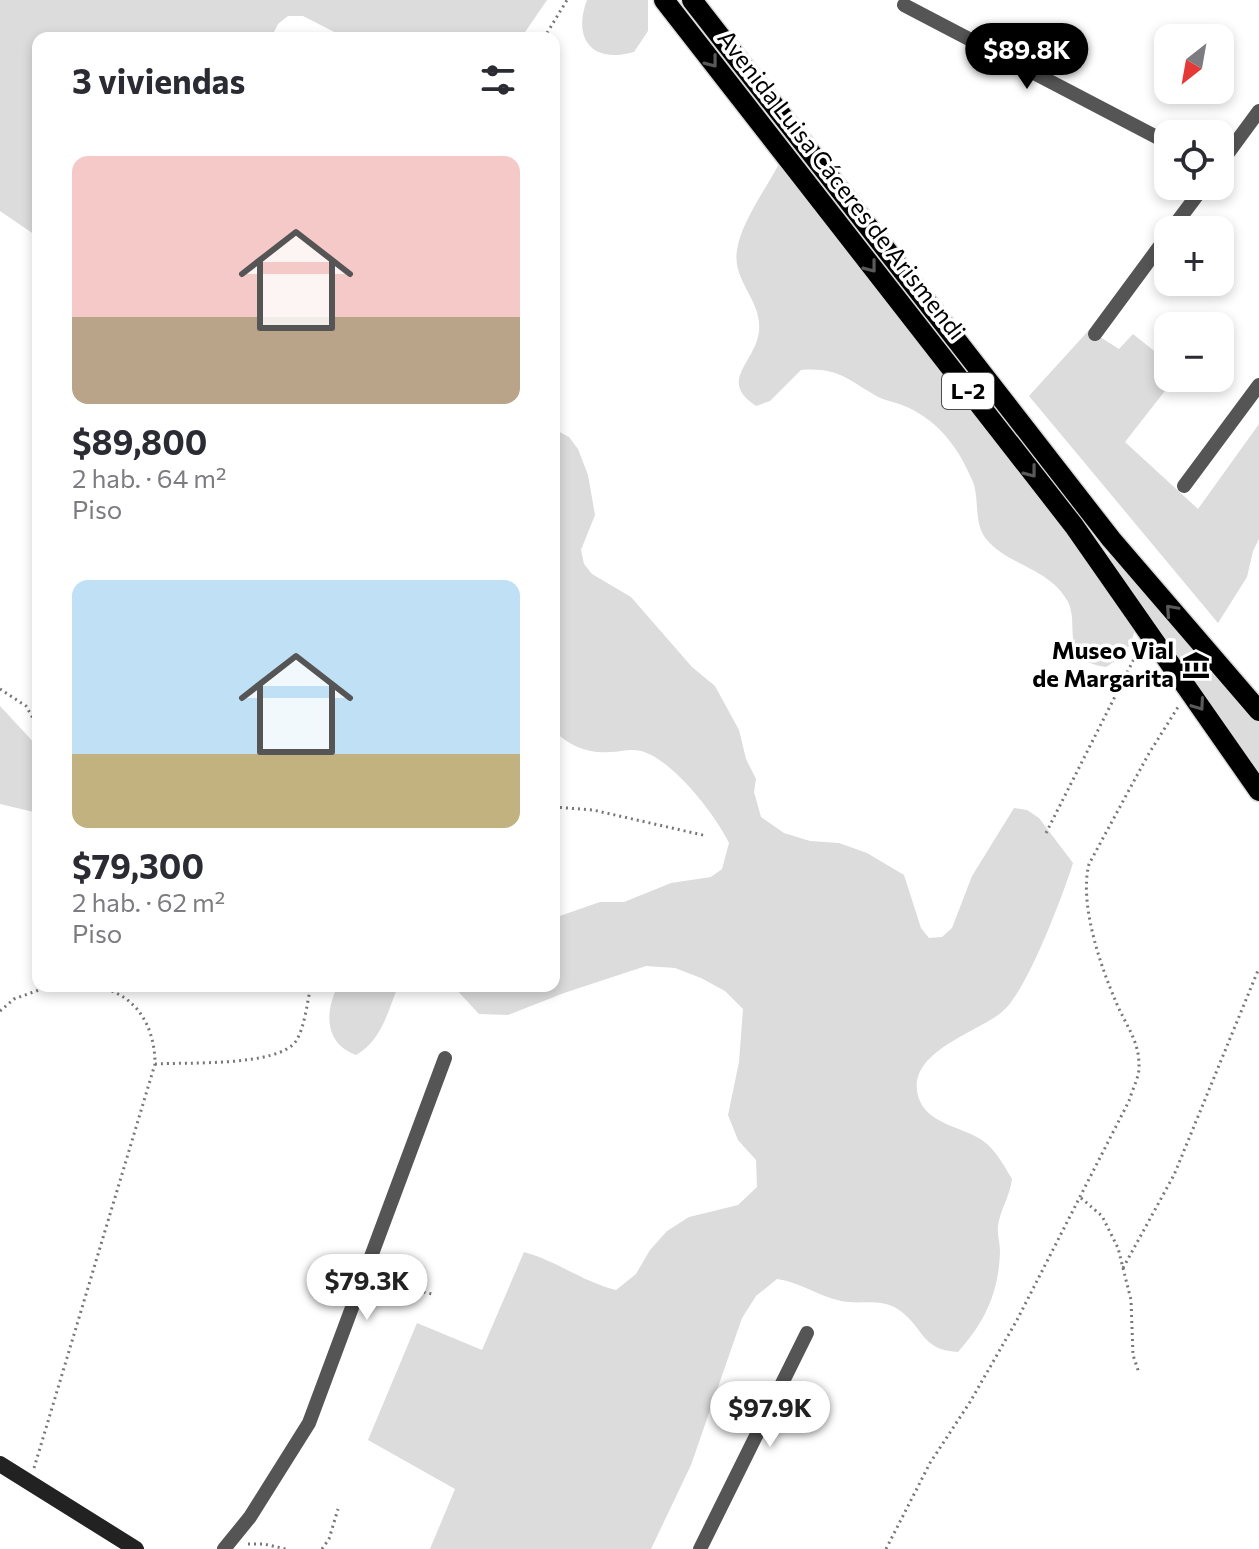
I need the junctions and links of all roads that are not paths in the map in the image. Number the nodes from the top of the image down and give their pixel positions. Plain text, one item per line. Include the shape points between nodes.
1 (664, 0) edge
2 (692, 0) edge
3 (904, 5) dead end
4 (1259, 111) edge
5 (1154, 136) edge
6 (1234, 145) edge
7 (1154, 254) edge
8 (1095, 334) dead end
9 (1259, 385) edge
10 (1184, 486) dead end
11 (1259, 711) edge
12 (1259, 791) edge
13 (445, 1058) dead end
14 (807, 1333) dead end
15 (0, 1464) edge
16 (227, 1547) edge
17 (136, 1549) edge
18 (700, 1549) edge

1 -> 12 main road, Avenida Luisa Cáceres de Arismendi / L-2 via 1074,526
11 -> 2 main road, Avenida Luisa Cáceres de Arismendi / L-2 via 1111,539
3 - 5 street
4 - 6 street
7 - 8 street
9 - 10 street
13 - 16 street via 309,1423
14 - 18 street
15 - 17 street

